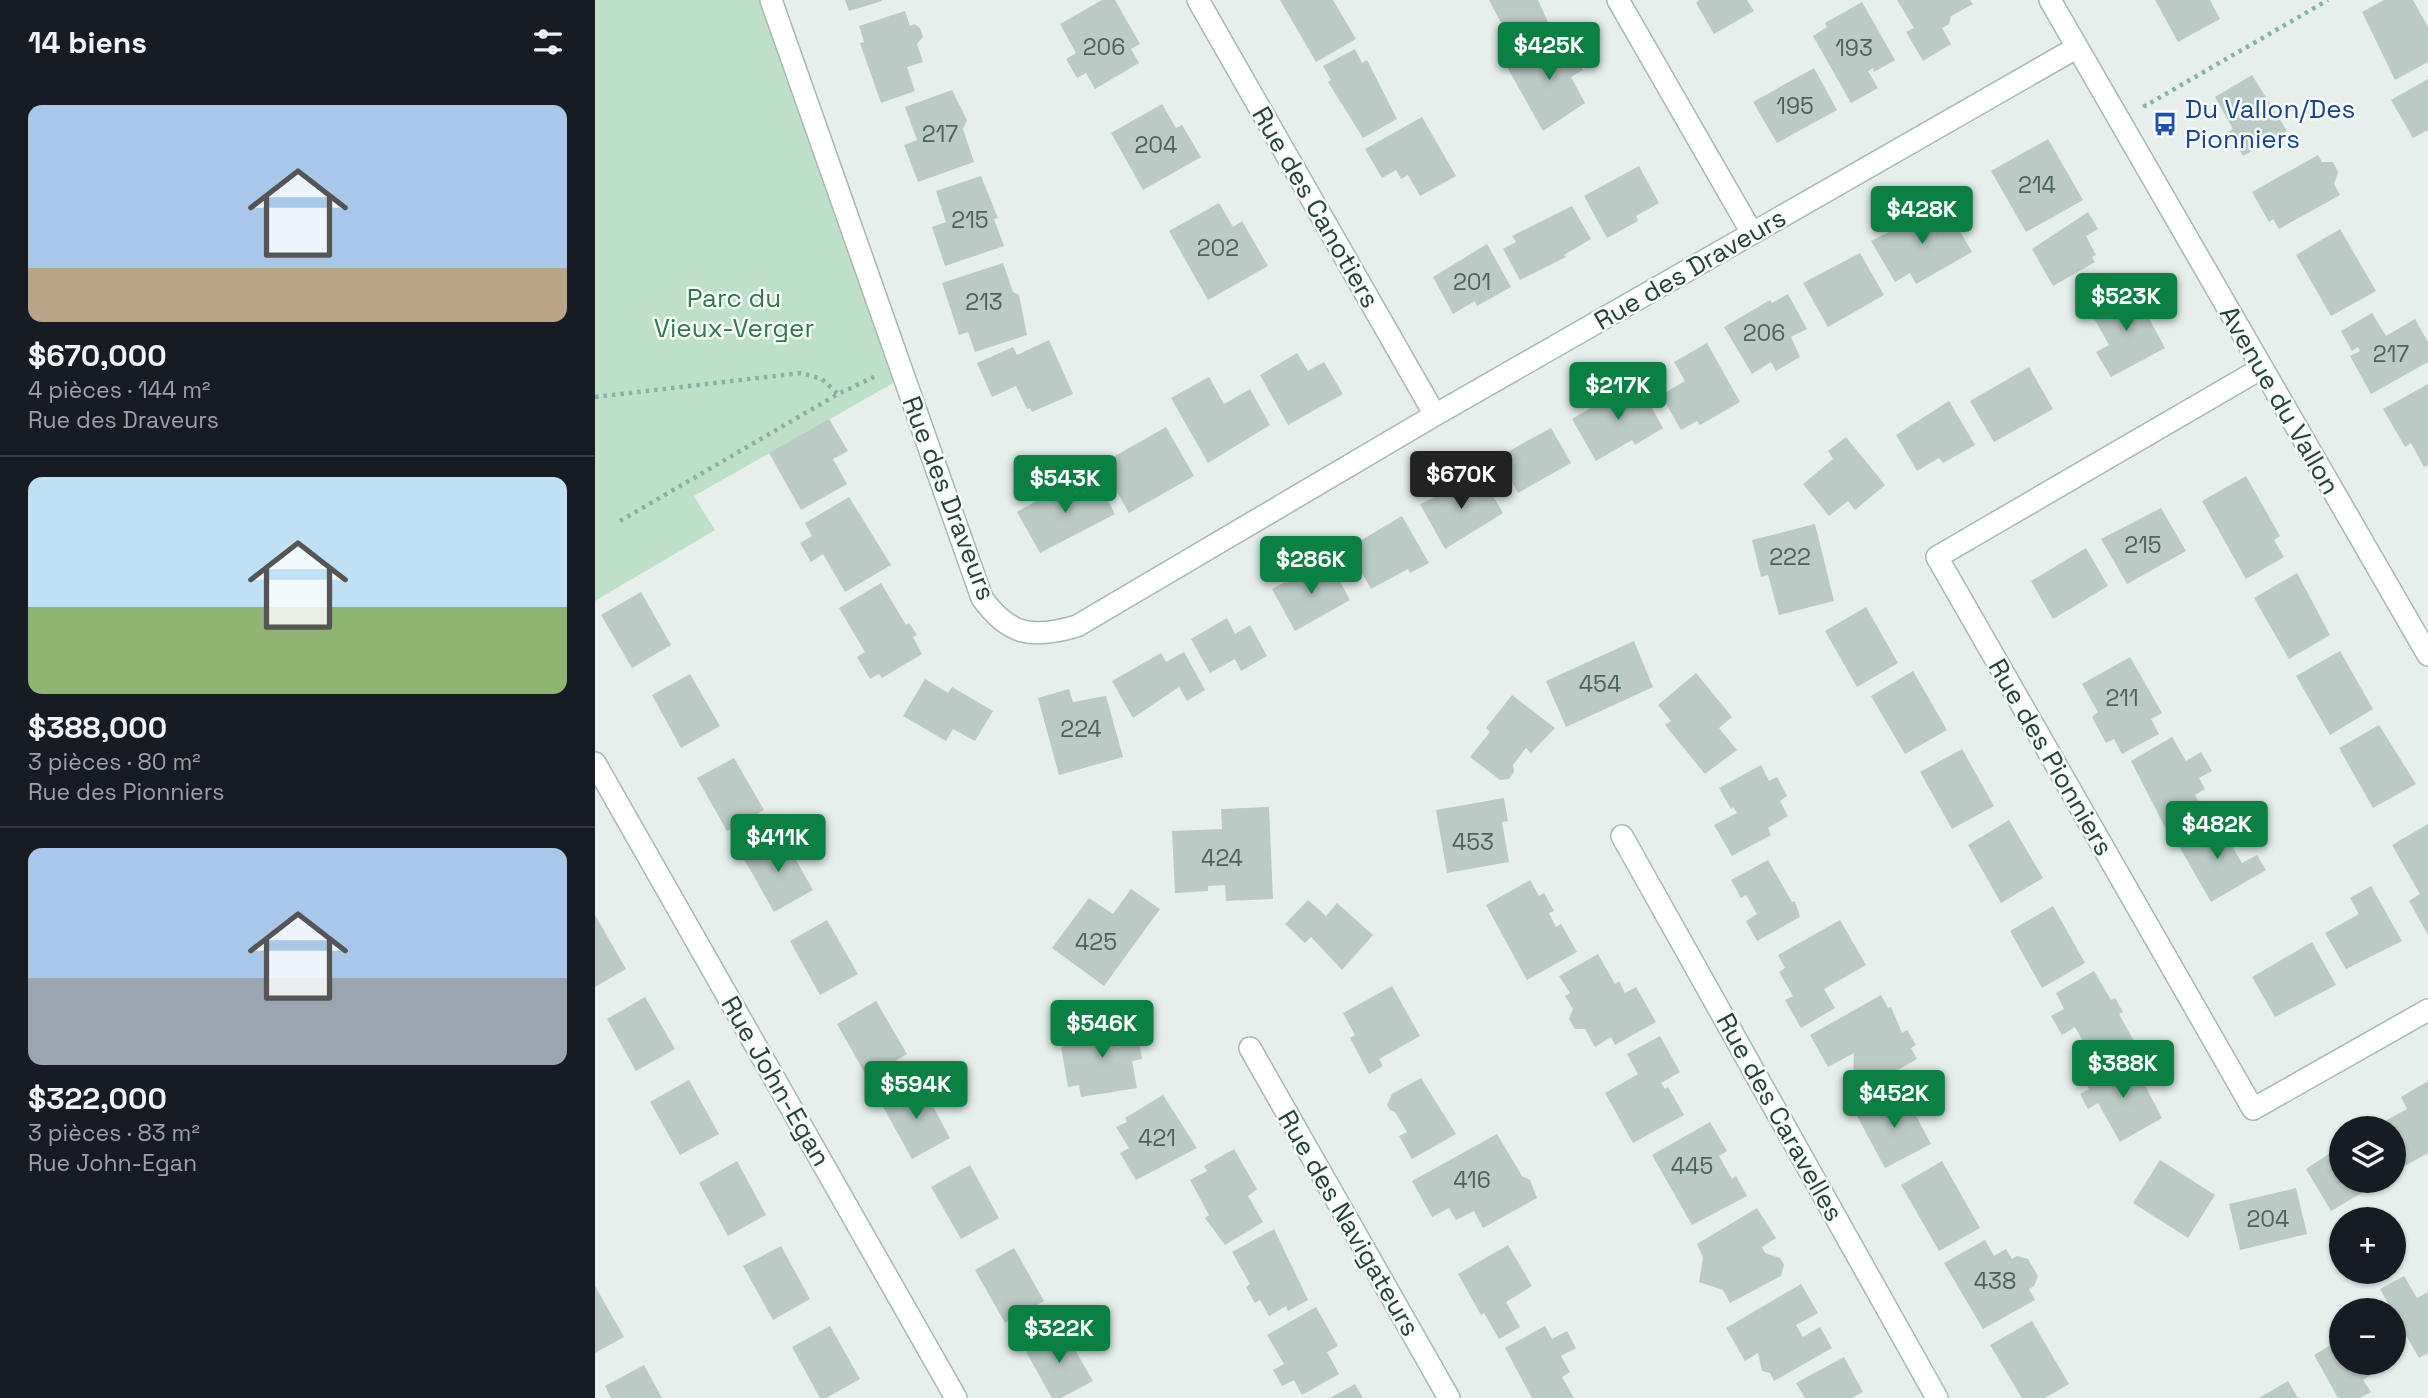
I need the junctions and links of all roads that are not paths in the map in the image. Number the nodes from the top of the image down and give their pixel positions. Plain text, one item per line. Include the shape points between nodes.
1 (771, 0) edge
2 (1198, 0) edge
3 (1618, 0) edge
4 (2050, 0) edge
5 (2077, 48) junction
6 (1752, 233) junction
7 (2262, 368) junction
8 (1436, 415) junction
9 (2428, 655) edge
10 (595, 763) edge
11 (1622, 836) dead end
12 (2428, 1010) edge
13 (1250, 1048) dead end
14 (957, 1398) edge
15 (1449, 1398) edge
16 (1937, 1398) edge

1 - 8 street, Rue des Draveurs via 982,598 995,616 1013,628 1033,635 1077,626
2 - 8 street, Rue des Canotiers
3 - 6 street
4 - 5 street, Avenue du Vallon
5 - 6 street, Rue des Draveurs
5 - 7 street, Avenue du Vallon
6 - 8 street, Rue des Draveurs
7 - 9 street, Avenue du Vallon
7 - 12 street, Rue des Pionniers via 1937,557 2253,1109
10 - 14 street, Rue John-Egan
11 - 16 street, Rue des Caravelles
13 - 15 street, Rue des Navigateurs

